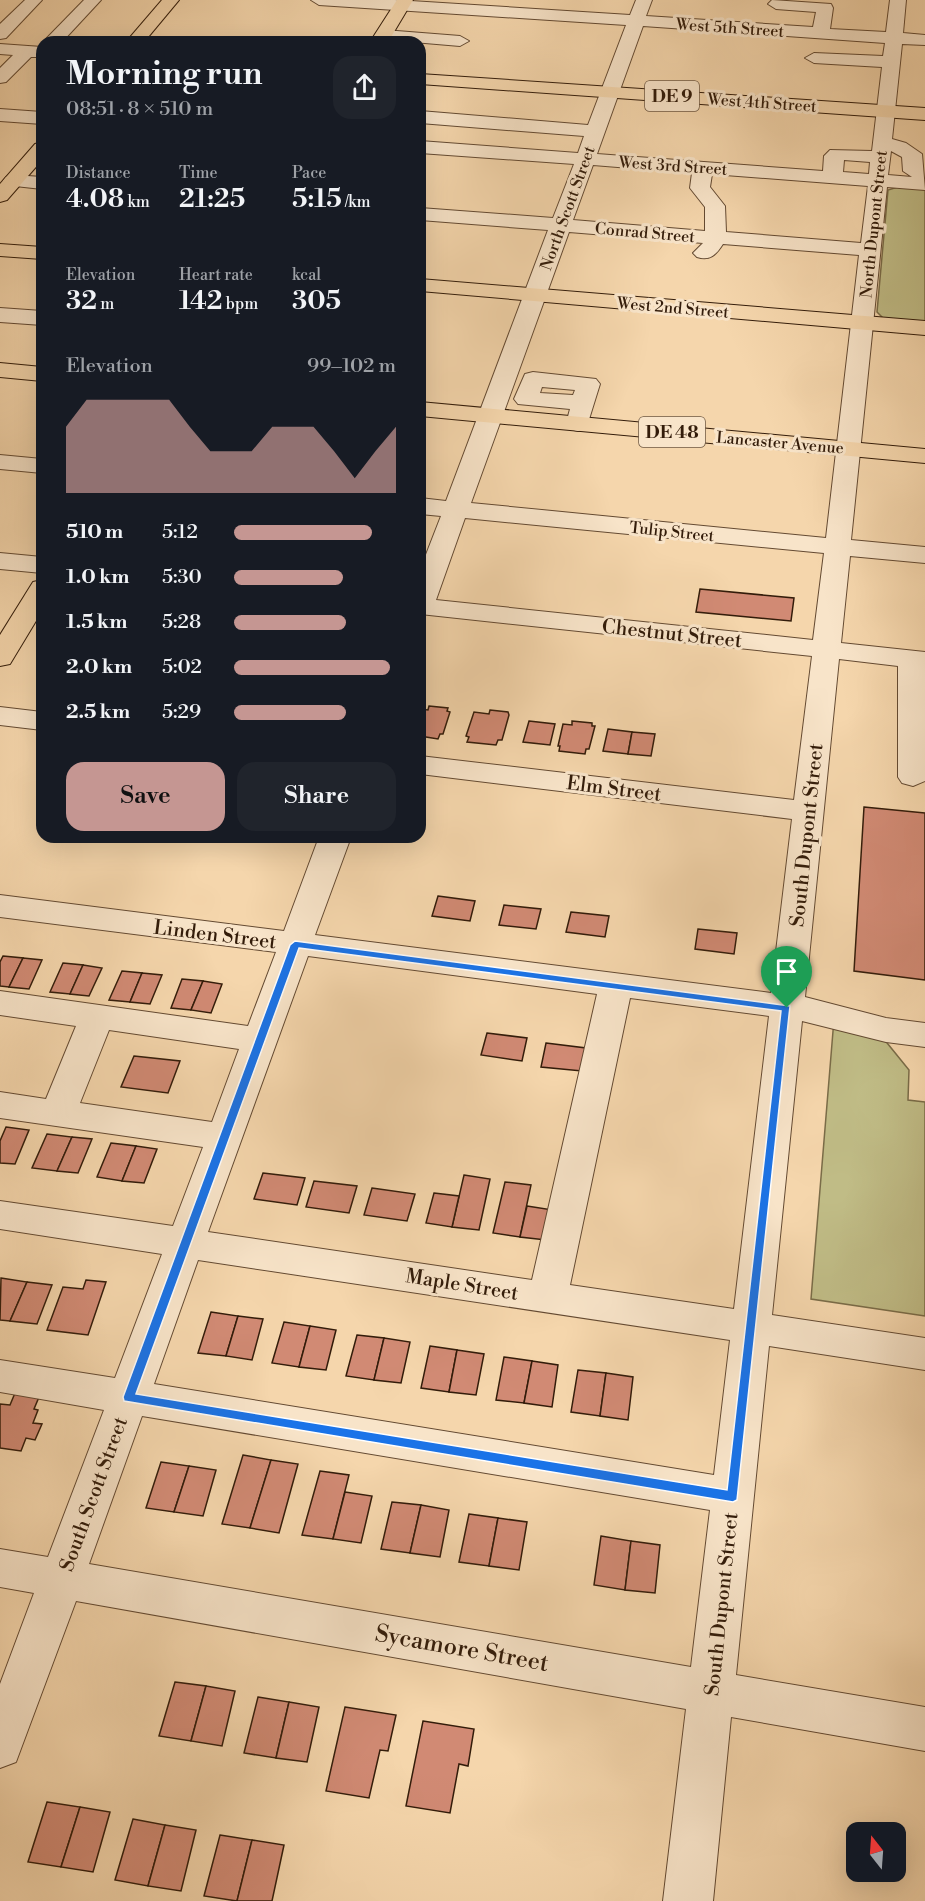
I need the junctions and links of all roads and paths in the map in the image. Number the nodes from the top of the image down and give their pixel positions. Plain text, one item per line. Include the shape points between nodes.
1 (34, 0) edge
2 (93, 0) edge
3 (171, 0) edge
4 (319, 0) edge
5 (644, 0) edge
6 (898, 0) edge
7 (404, 3) edge
8 (776, 4) dead end
9 (637, 21) junction
10 (821, 33) junction
11 (0, 34) edge
12 (58, 36) edge
13 (140, 36) edge
14 (382, 36) edge
15 (893, 38) junction
16 (426, 40) edge
17 (925, 40) edge
18 (460, 41) dead end
19 (0, 49) edge
20 (36, 52) edge
21 (36, 53) edge
22 (814, 58) dead end
23 (891, 62) junction
24 (0, 78) edge
25 (426, 79) edge
26 (610, 92) junction
27 (885, 111) junction
28 (925, 114) edge
29 (0, 115) edge
30 (426, 117) edge
31 (36, 118) edge
32 (533, 126) junction
33 (557, 129) junction
34 (596, 131) junction
35 (426, 147) edge
36 (881, 150) junction
37 (521, 154) junction
38 (36, 155) edge
39 (547, 156) junction
40 (585, 159) junction
41 (919, 160) edge
42 (703, 168) junction
43 (925, 175) edge
44 (833, 177) junction
45 (878, 181) junction
46 (36, 184) edge
47 (925, 184) edge
48 (7, 188) edge
49 (471, 203) dead end
50 (426, 214) edge
51 (564, 217) junction
52 (715, 237) junction
53 (0, 250) edge
54 (870, 250) junction
55 (36, 253) edge
56 (687, 256) dead end
57 (426, 286) edge
58 (535, 295) junction
59 (36, 319) edge
60 (862, 323) junction
61 (2, 325) edge
62 (925, 328) edge
63 (0, 370) edge
64 (36, 373) edge
65 (426, 410) edge
66 (490, 416) junction
67 (849, 449) junction
68 (925, 456) edge
69 (0, 462) edge
70 (36, 465) edge
71 (426, 507) edge
72 (455, 509) junction
73 (838, 547) junction
74 (925, 555) edge
75 (0, 561) edge
76 (36, 565) edge
77 (426, 589) edge
78 (36, 598) edge
79 (426, 607) edge
80 (827, 649) junction
81 (0, 658) edge
82 (918, 659) edge
83 (0, 716) edge
84 (36, 719) edge
85 (426, 766) edge
86 (913, 777) dead end
87 (808, 811) junction
88 (333, 843) edge
89 (0, 906) edge
90 (295, 945) junction
91 (616, 986) junction
92 (0, 1003) edge
93 (787, 1008) junction
94 (97, 1017) junction
95 (925, 1035) edge
96 (260, 1040) junction
97 (0, 1105) edge
98 (58, 1113) junction
99 (225, 1137) junction
100 (0, 1215) edge
101 (186, 1243) junction
102 (548, 1297) junction
103 (751, 1328) junction
104 (925, 1354) edge
105 (0, 1376) edge
106 (129, 1397) junction
107 (733, 1496) junction
108 (0, 1568) edge
109 (62, 1578) junction
110 (711, 1692) junction
111 (925, 1729) edge
112 (0, 1744) edge
113 (688, 1901) edge

1 - 11 street
2 - 12 street
3 - 13 main road
4 - 7 street, West 5th Street
5 - 9 street, North Scott Street
6 - 15 street, North Dupont Street
7 - 9 street, West 5th Street
7 - 14 main road
8 - 10 street via 825,8
9 - 10 street, West 5th Street
9 - 26 street, North Scott Street
10 - 15 street, West 5th Street
15 - 17 street, West 5th Street
15 - 23 street, North Dupont Street
16 - 18 street
19 - 20 street
21 - 24 street
22 - 23 street
23 - 27 street, North Dupont Street
25 - 26 main road, West 4th Street / DE 9
26 - 27 main road, West 4th Street / DE 9
26 - 34 street, North Scott Street
27 - 28 main road, West 4th Street / DE 9
27 - 36 street, North Dupont Street
29 - 31 street
30 - 32 street
32 - 33 street
32 - 37 street
33 - 34 street
33 - 39 street
34 - 40 street, North Scott Street
35 - 37 street, West 3rd Street
36 - 41 street via 908,150
36 - 44 street via 837,154
36 - 45 street, North Dupont Street
37 - 39 street, West 3rd Street
38 - 48 main road
39 - 40 street, West 3rd Street
40 - 42 street, West 3rd Street
40 - 51 street, North Scott Street
41 - 43 street via 913,171
42 - 44 street, West 3rd Street
42 - 52 street via 700,188 715,206
44 - 45 street, West 3rd Street
45 - 47 street, West 3rd Street
45 - 54 street, North Dupont Street
46 - 48 street
49 - 51 street
50 - 51 street, Conrad Street
51 - 52 street, Conrad Street
51 - 58 street, North Scott Street via 563,247
52 - 54 street, Conrad Street
52 - 56 street via 706,253
53 - 55 main road
54 - 60 street, North Dupont Street
57 - 58 main road, West 2nd Street
58 - 60 main road, West 2nd Street
58 - 66 street, North Scott Street
59 - 61 street
60 - 62 main road, West 2nd Street
60 - 67 street, North Dupont Street
63 - 64 main road
65 - 66 main road, Lancaster Avenue / DE 48
66 - 67 main road, Lancaster Avenue / DE 48 via 580,413
66 - 72 street
67 - 68 main road, Lancaster Avenue / DE 48
67 - 73 street, South Dupont Street
69 - 70 street
71 - 72 street, Tulip Street
72 - 73 street, Tulip Street
72 - 77 street
73 - 74 street, Tulip Street
73 - 80 street, South Dupont Street
75 - 76 street
78 - 81 main road
79 - 80 street, Chestnut Street
80 - 82 street, Chestnut Street
80 - 87 street, South Dupont Street
82 - 86 street
83 - 84 street
85 - 87 street, Elm Street
87 - 93 street, South Dupont Street
88 - 90 street, South Scott Street
89 - 90 street, Linden Street
90 - 91 street, Linden Street
90 - 96 street, South Scott Street
91 - 93 street, Linden Street
91 - 102 street
92 - 94 street
93 - 95 street, Linden Street via 819,1011 885,1030
93 - 103 street, South Dupont Street
94 - 96 street
94 - 98 street
96 - 99 street, South Scott Street
97 - 98 street
98 - 99 street
99 - 101 street, South Scott Street
100 - 101 street, Maple Street
101 - 102 street, Maple Street
101 - 106 street, South Scott Street
102 - 103 street, Maple Street
103 - 104 street, Maple Street
103 - 107 street, South Dupont Street
105 - 106 street
106 - 107 street
106 - 109 street, South Scott Street
107 - 110 street, South Dupont Street
108 - 109 street, Sycamore Street
109 - 110 street, Sycamore Street
109 - 112 street, South Scott Street
110 - 111 street, Sycamore Street
110 - 113 street, South Dupont Street

